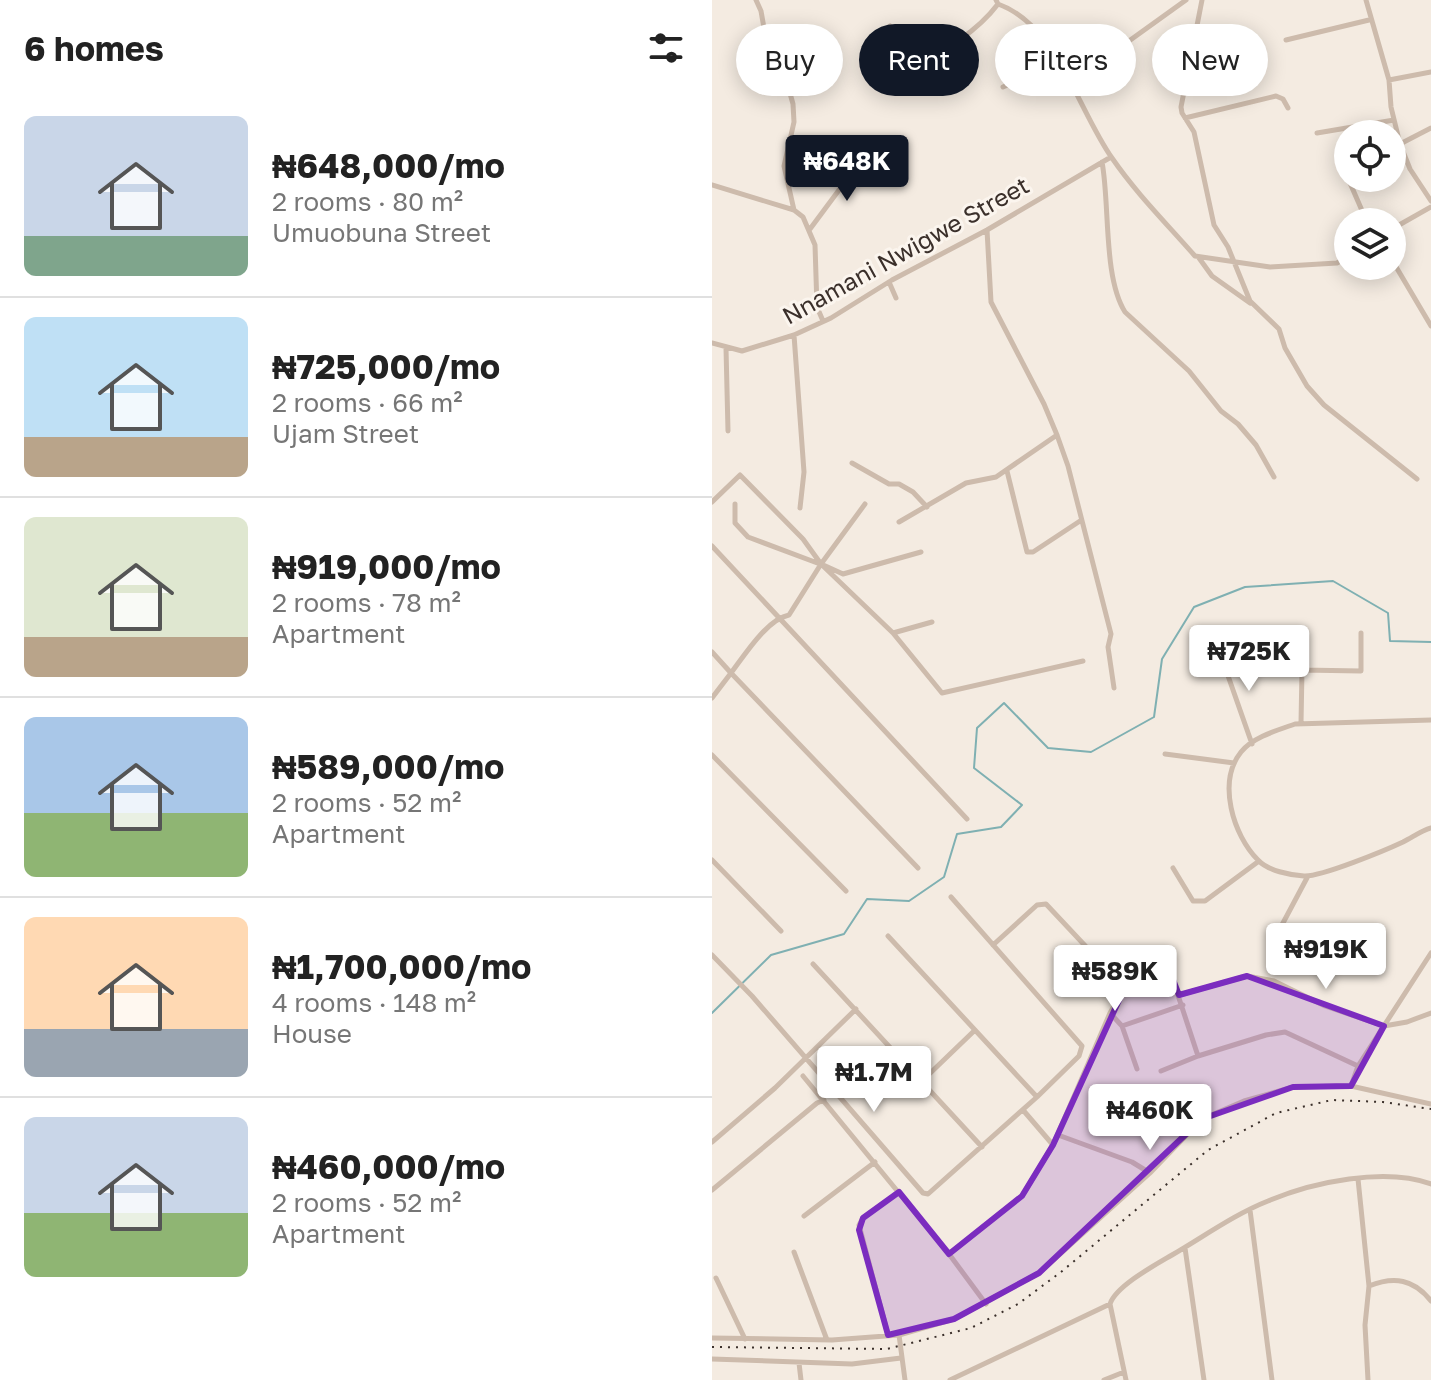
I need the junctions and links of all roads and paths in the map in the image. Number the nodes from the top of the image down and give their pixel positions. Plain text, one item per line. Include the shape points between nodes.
1 (756, 0) edge
2 (1186, 0) edge
3 (1202, 0) edge
4 (1366, 0) edge
5 (997, 2) edge
6 (1369, 20) junction
7 (1029, 24) edge
8 (979, 26) edge
9 (1136, 36) edge
10 (1286, 40) dead end
11 (1431, 72) edge
12 (1389, 80) junction
13 (1076, 96) edge
14 (1288, 108) dead end
15 (1185, 118) junction
16 (1394, 120) edge
17 (1431, 128) edge
18 (1334, 130) edge
19 (1317, 133) dead end
20 (1406, 141) edge
21 (1111, 157) junction
22 (1406, 159) edge
23 (1102, 162) junction
24 (858, 166) dead end
25 (712, 185) edge
26 (1431, 201) edge
27 (1431, 207) edge
28 (794, 210) junction
29 (1406, 221) edge
30 (810, 229) junction
31 (987, 230) junction
32 (1198, 257) junction
33 (1232, 261) junction
34 (1334, 263) edge
35 (1404, 280) edge
36 (889, 282) junction
37 (896, 298) dead end
38 (1260, 310) junction
39 (823, 321) junction
40 (1431, 326) edge
41 (794, 335) junction
42 (712, 343) edge
43 (726, 348) junction
44 (728, 431) dead end
45 (1057, 435) junction
46 (852, 463) dead end
47 (1007, 471) junction
48 (1274, 477) dead end
49 (1417, 479) dead end
50 (712, 502) edge
51 (735, 504) dead end
52 (865, 504) dead end
53 (927, 507) junction
54 (800, 508) dead end
55 (1080, 521) junction
56 (899, 522) dead end
57 (712, 546) edge
58 (921, 552) dead end
59 (821, 564) junction
60 (780, 617) junction
61 (932, 622) dead end
62 (1303, 629) dead end
63 (893, 633) junction
64 (1361, 633) dead end
65 (712, 652) edge
66 (1220, 653) dead end
67 (1083, 661) dead end
68 (1302, 670) junction
69 (731, 673) junction
70 (1114, 688) dead end
71 (712, 698) edge
72 (1431, 720) edge
73 (1301, 723) junction
74 (1252, 744) junction
75 (1165, 754) dead end
76 (712, 755) edge
77 (1234, 763) junction
78 (967, 819) dead end
79 (1431, 828) edge
80 (712, 860) edge
81 (1259, 861) junction
82 (918, 868) dead end
83 (1173, 868) dead end
84 (1308, 876) junction
85 (846, 891) dead end
86 (951, 897) dead end
87 (781, 931) dead end
88 (888, 936) dead end
89 (1275, 938) dead end
90 (993, 945) junction
91 (1431, 953) edge
92 (712, 955) edge
93 (813, 964) dead end
94 (1106, 968) dead end
95 (1179, 995) junction
96 (1183, 1005) junction
97 (856, 1009) junction
98 (1110, 1013) junction
99 (1431, 1013) edge
100 (1122, 1026) junction
101 (1384, 1026) junction
102 (974, 1031) junction
103 (1198, 1056) junction
104 (806, 1059) junction
105 (1358, 1066) junction
106 (1137, 1069) dead end
107 (1161, 1071) dead end
108 (803, 1076) dead end
109 (922, 1080) junction
110 (1351, 1086) junction
111 (1037, 1097) junction
112 (824, 1100) junction
113 (1431, 1104) edge
114 (1023, 1110) junction
115 (712, 1132) edge
116 (720, 1135) junction
117 (1058, 1135) junction
118 (712, 1142) edge
119 (1053, 1145) junction
120 (982, 1147) junction
121 (875, 1162) junction
122 (1150, 1173) junction
123 (1358, 1179) junction
124 (1431, 1184) edge
125 (712, 1190) edge
126 (899, 1192) junction
127 (1250, 1210) junction
128 (804, 1216) dead end
129 (1185, 1248) junction
130 (794, 1252) dead end
131 (949, 1254) junction
132 (716, 1278) dead end
133 (1369, 1286) junction
134 (1431, 1301) edge
135 (986, 1304) junction
136 (1110, 1304) junction
137 (888, 1335) junction
138 (899, 1335) junction
139 (712, 1338) edge
140 (745, 1339) junction
141 (827, 1340) junction
142 (901, 1358) junction
143 (712, 1359) edge
144 (799, 1363) junction
145 (1124, 1372) junction
146 (801, 1380) edge
147 (905, 1380) edge
148 (950, 1380) edge
149 (1104, 1380) edge
150 (1126, 1380) edge
151 (1204, 1380) edge
152 (1272, 1380) edge
153 (1368, 1380) edge

1 - 28 street via 767,45 781,61 793,104 784,159
2 - 9 street
3 - 15 street via 1181,107
4 - 6 street
5 - 7 street
5 - 8 street
6 - 10 street
6 - 12 street
11 - 12 street
12 - 16 street
13 - 21 street
14 - 15 street via 1276,96
15 - 33 street via 1194,132 1214,225
17 - 20 street
18 - 19 street
21 - 23 street, Nnamani Nwigwe Street
21 - 32 street
22 - 26 street
23 - 31 street, Nnamani Nwigwe Street
23 - 48 street via 1120,303 1238,424
24 - 30 street
25 - 28 street
27 - 29 street
28 - 30 street
30 - 39 street
31 - 36 street, Nnamani Nwigwe Street
31 - 45 street via 991,302
32 - 33 street
32 - 38 street via 1212,276
33 - 34 street via 1270,267
33 - 38 street via 1250,301
35 - 40 street
36 - 37 street
36 - 39 street, Nnamani Nwigwe Street
38 - 49 street via 1279,329 1307,386 1324,405
39 - 41 street, Nnamani Nwigwe Street
41 - 43 street, Nnamani Nwigwe Street via 751,350
41 - 54 street via 804,472
42 - 43 street, Nnamani Nwigwe Street
43 - 44 street
45 - 47 street
45 - 55 street
46 - 53 street via 913,492
47 - 53 street via 966,483
47 - 55 street via 1027,552
50 - 59 street via 740,475
51 - 59 street via 735,523 748,537
52 - 59 street
53 - 56 street
55 - 70 street via 1111,634
57 - 60 street
58 - 59 street via 843,574
59 - 60 street via 789,615
59 - 63 street
60 - 69 street
60 - 78 street
61 - 63 street
62 - 68 street
63 - 67 street via 942,693
64 - 68 street via 1361,671
65 - 69 street
66 - 74 street
68 - 73 street
69 - 71 street
69 - 82 street
72 - 73 street
73 - 74 street
74 - 77 street
75 - 77 street
76 - 85 street
77 - 81 street via 1229,803
79 - 84 street
80 - 87 street
81 - 83 street via 1205,901 1193,901
81 - 84 street
84 - 89 street
86 - 90 street
88 - 102 street
90 - 94 street via 1037,905 1046,904
90 - 111 street via 1082,1046 1079,1056
91 - 101 street
92 - 104 street
93 - 97 street
95 - 96 street
95 - 98 street via 1172,977 1137,980 1125,987
95 - 101 street via 1247,976 1274,981
96 - 100 street
96 - 103 street
97 - 104 street
97 - 109 street
98 - 100 street
98 - 117 street
99 - 101 street
100 - 106 street
101 - 105 street
102 - 109 street
102 - 111 street
103 - 105 street via 1285,1032
103 - 107 street
104 - 116 street
104 - 120 street via 923,1193 933,1192
105 - 110 street
108 - 112 street
109 - 120 street
110 - 113 street
110 - 122 street via 1293,1087 1202,1119
111 - 114 street
112 - 121 street
112 - 125 street
114 - 119 street
114 - 120 street
115 - 116 street
116 - 118 street
117 - 119 street
117 - 122 street
119 - 131 street via 1022,1196
121 - 126 street
121 - 128 street
122 - 135 street via 1039,1273
123 - 124 street via 1395,1177
123 - 127 street via 1282,1196
123 - 133 street
126 - 131 street
126 - 137 street via 859,1225
127 - 129 street
127 - 152 street
129 - 136 street via 1136,1276
129 - 151 street
130 - 141 street
131 - 135 street
132 - 140 street
133 - 134 street via 1382,1281 1413,1283
133 - 153 street
135 - 138 street
136 - 145 street
136 - 148 street
137 - 138 street
137 - 141 street
138 - 142 street
139 - 140 street
140 - 141 street
142 - 144 street
142 - 147 street
143 - 144 street
144 - 146 street
145 - 149 street
145 - 150 street

